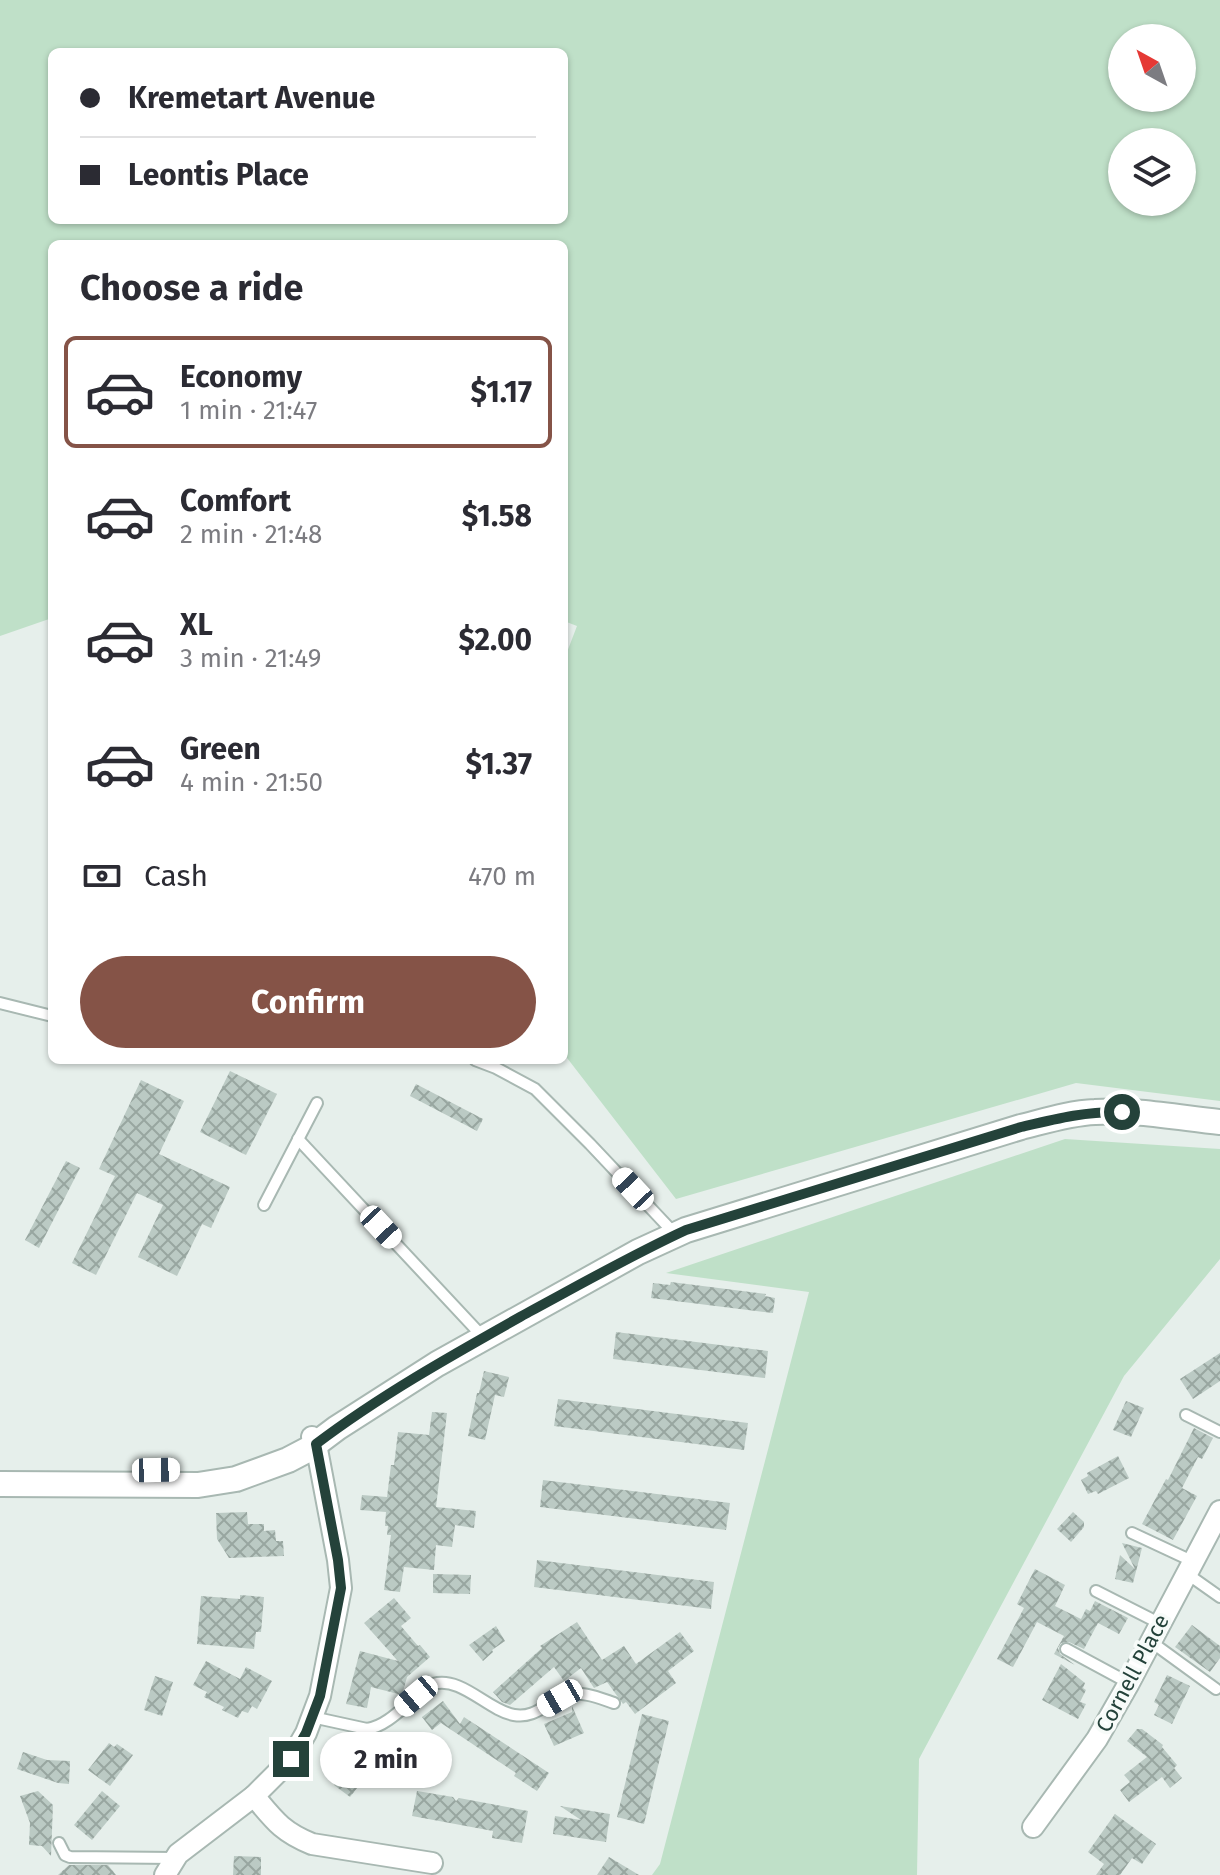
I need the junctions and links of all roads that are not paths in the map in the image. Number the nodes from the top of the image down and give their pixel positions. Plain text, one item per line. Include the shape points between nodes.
1 (0, 1003) edge
2 (48, 1015) edge
3 (486, 1064) edge
4 (317, 1103) dead end
5 (1220, 1122) edge
6 (298, 1139) junction
7 (264, 1205) dead end
8 (675, 1235) junction
9 (483, 1337) junction
10 (1186, 1415) dead end
11 (1220, 1432) edge
12 (314, 1440) junction
13 (0, 1468) edge
14 (0, 1484) edge
15 (1220, 1511) edge
16 (1132, 1533) dead end
17 (1189, 1567) junction
18 (1096, 1591) dead end
19 (1220, 1597) edge
20 (1155, 1632) junction
21 (1066, 1649) dead end
22 (1129, 1683) junction
23 (1216, 1689) dead end
24 (614, 1703) dead end
25 (312, 1717) junction
26 (254, 1796) junction
27 (1033, 1827) dead end
28 (59, 1843) dead end
29 (432, 1863) dead end
30 (170, 1866) edge
31 (389, 1866) edge

1 - 2 lane
3 - 8 lane via 535,1089
4 - 6 lane
5 - 8 street via 1122,1112 1060,1117
6 - 7 lane
6 - 9 lane
8 - 9 street
9 - 12 street
10 - 11 lane
12 - 13 street via 219,1468
12 - 14 street via 299,1455 270,1469 218,1483
12 - 25 street via 341,1588
15 - 17 street, Cornell Place
16 - 17 lane
17 - 19 lane
17 - 20 street, Cornell Place
18 - 20 lane
20 - 22 street, Cornell Place
20 - 23 lane
21 - 22 lane
22 - 27 street, Cornell Place via 1097,1739
24 - 25 lane via 572,1694 531,1714 516,1715 463,1689 436,1683 376,1727
25 - 26 street via 291,1759
26 - 30 street
26 - 31 street via 294,1837
28 - 30 lane via 70,1857
29 - 31 street

